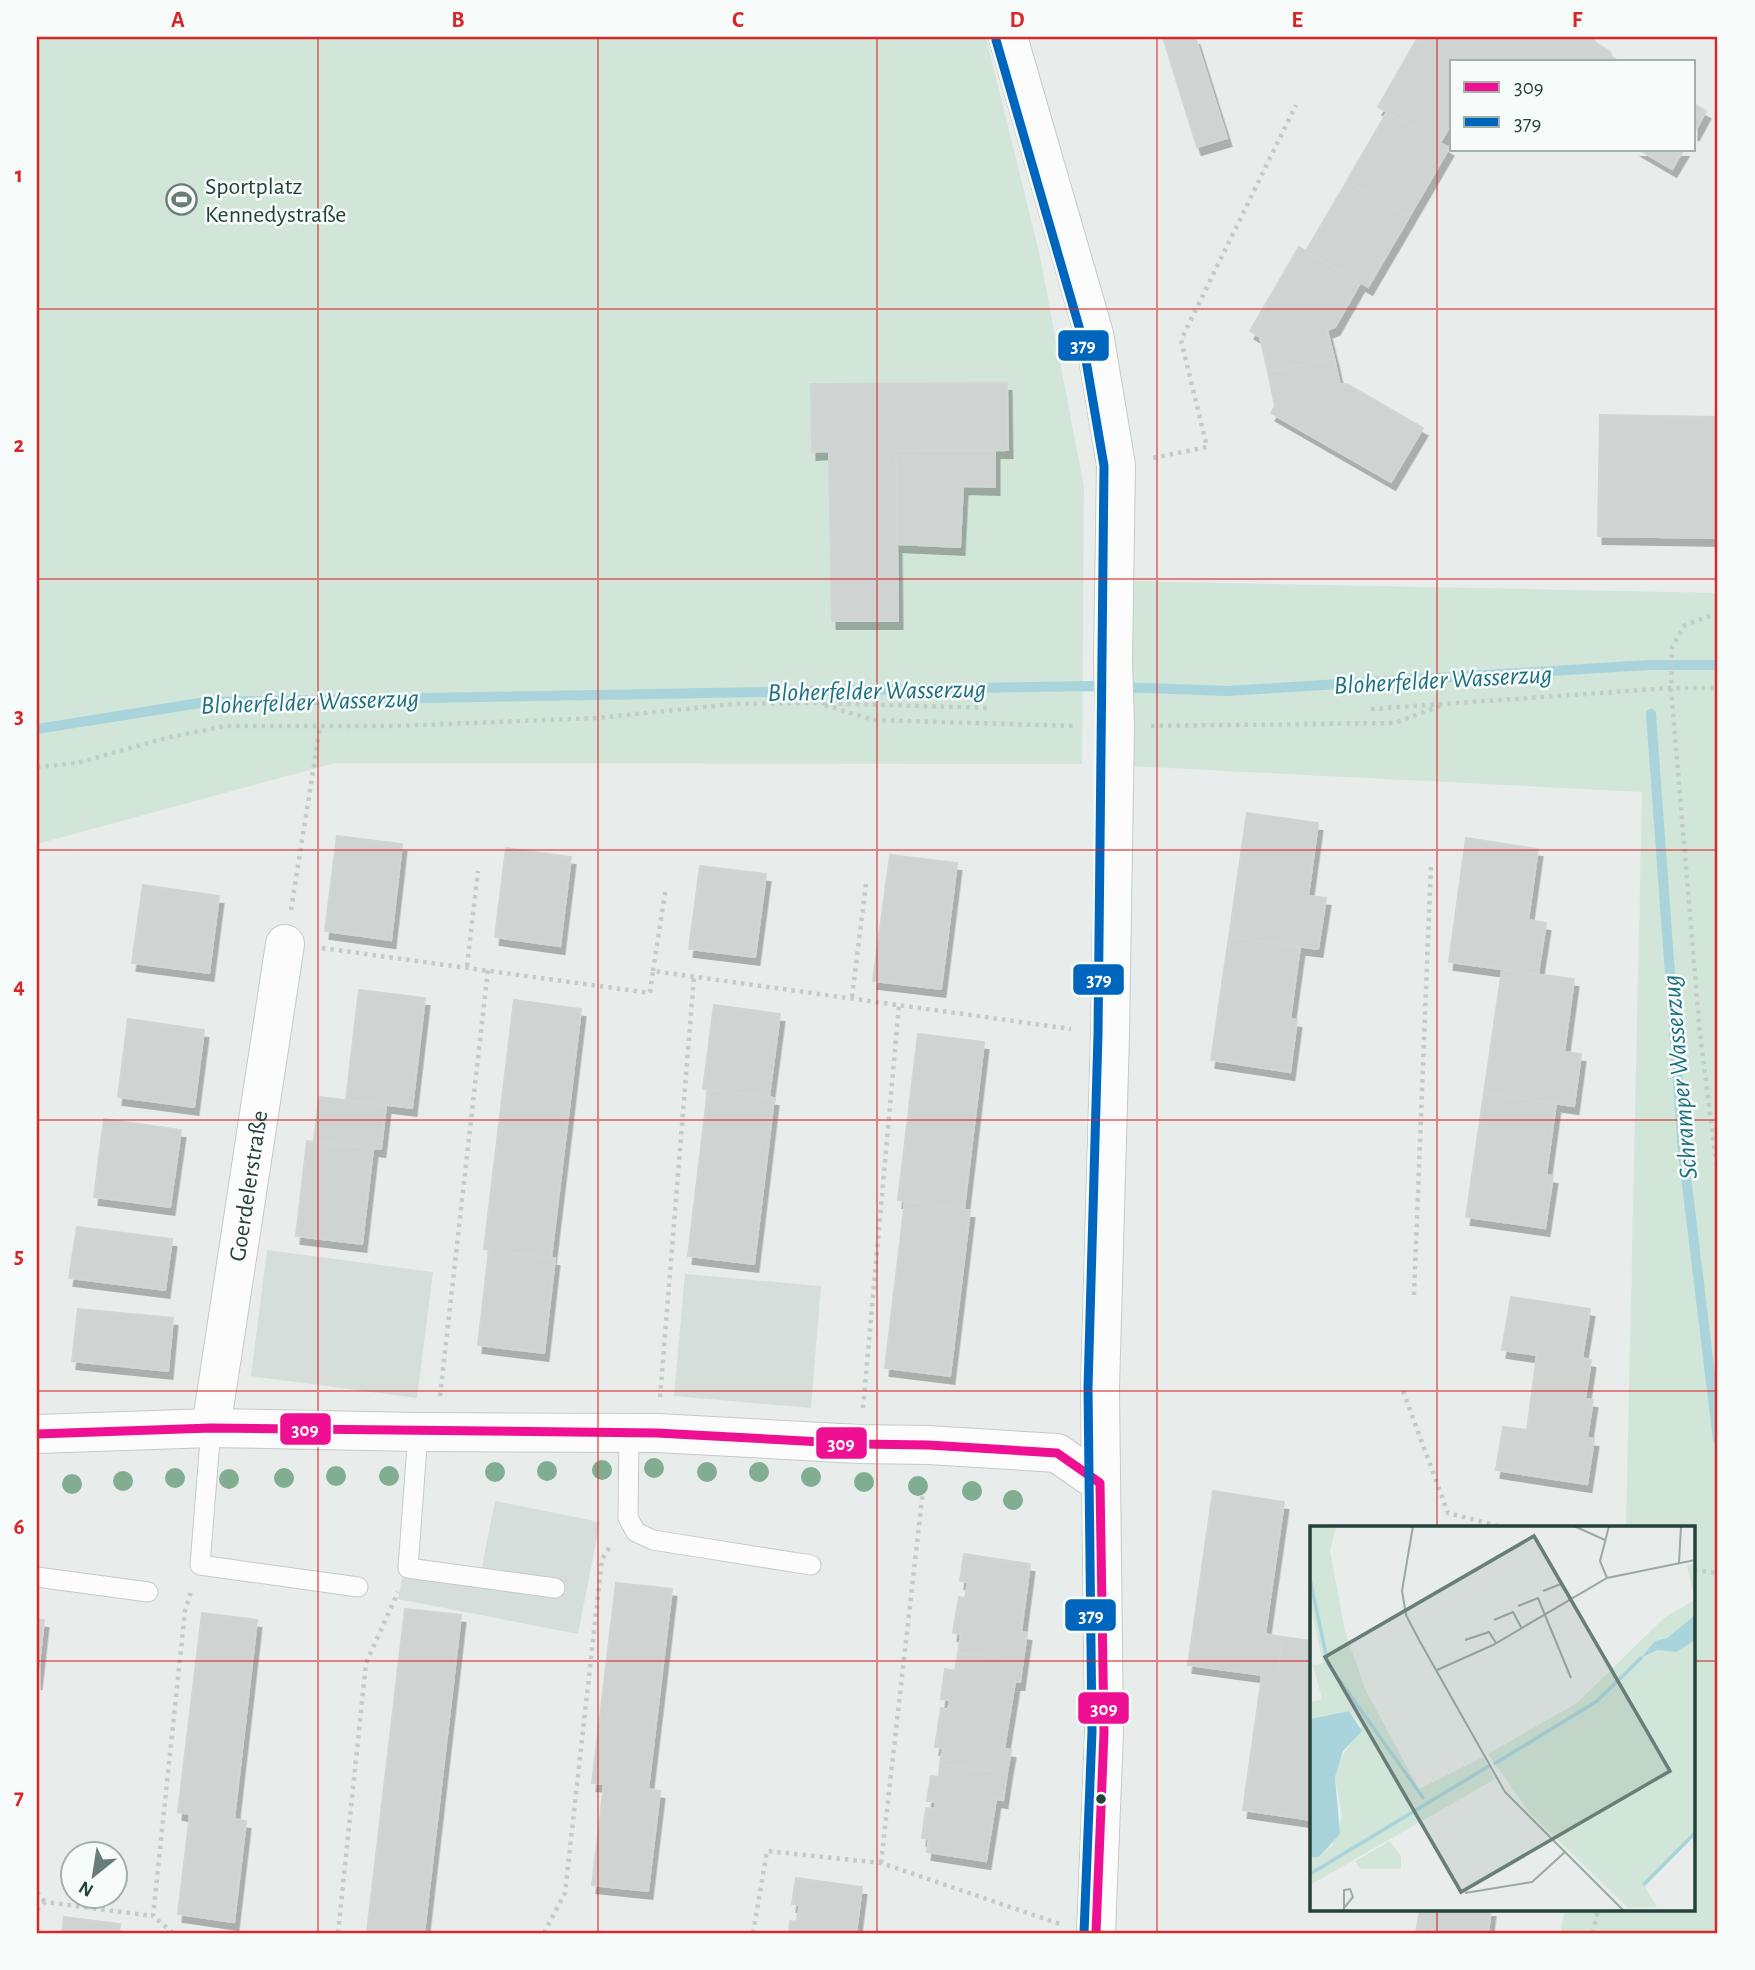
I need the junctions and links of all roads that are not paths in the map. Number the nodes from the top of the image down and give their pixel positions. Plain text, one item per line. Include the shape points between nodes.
1 (1008, 37) edge
2 (285, 944) road end
3 (211, 1428) junction
4 (427, 1432) junction
5 (643, 1433) junction
6 (37, 1434) edge
7 (1100, 1483) junction
8 (811, 1564) dead end
9 (37, 1577) edge
10 (358, 1587) dead end
11 (555, 1588) dead end
12 (148, 1592) dead end
13 (1079, 1929) edge

1 - 7 street, bridge via 1094,334 1116,465
2 - 3 street, Goerdelerstraße
3 - 4 street
3 - 6 street
3 - 10 lane via 200,1565
4 - 5 street
4 - 11 lane via 408,1568
5 - 7 street via 1057,1454
5 - 8 lane via 628,1518 636,1532 653,1540
7 - 13 street via 1104,1732
9 - 12 lane

